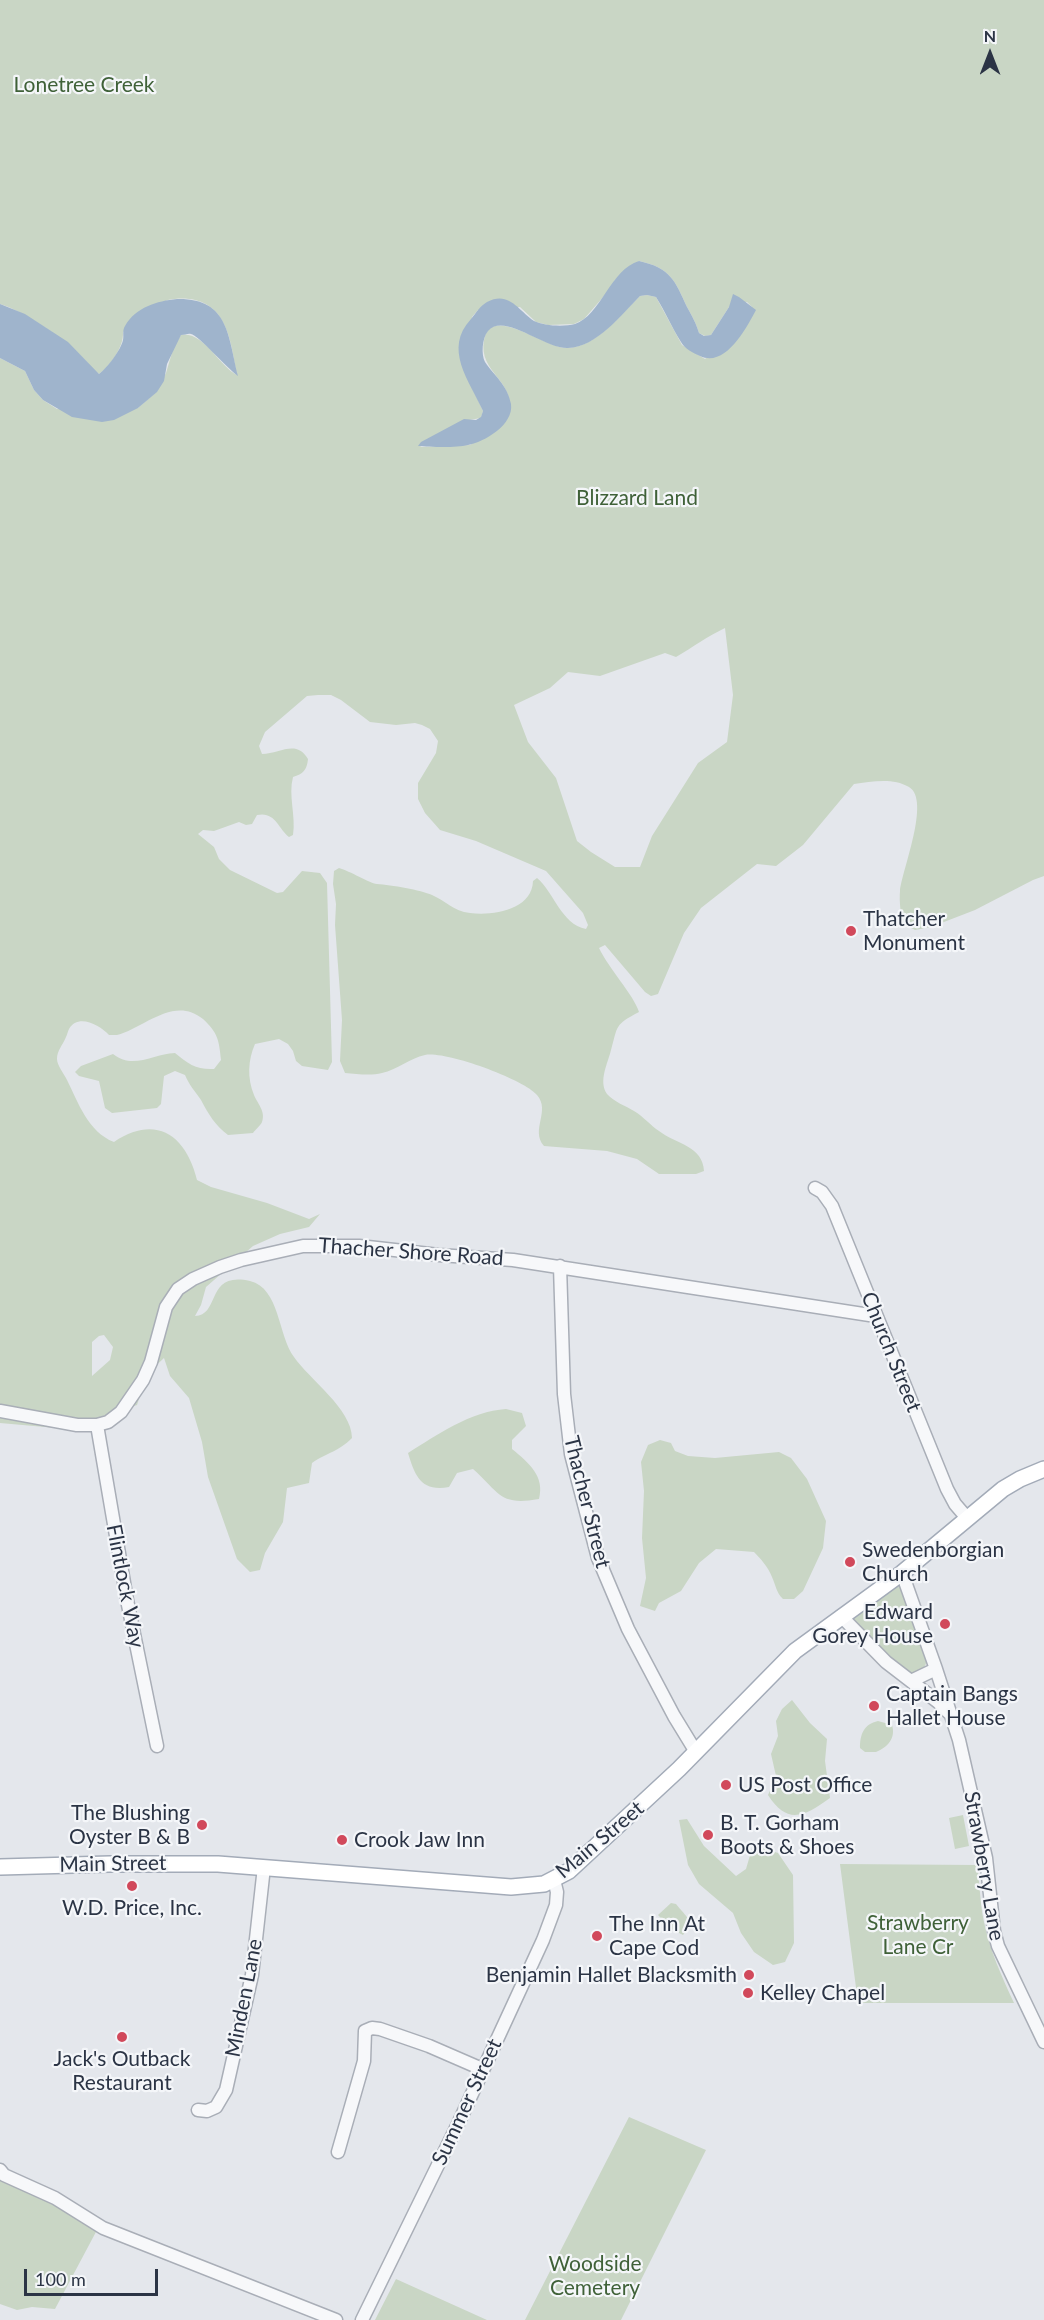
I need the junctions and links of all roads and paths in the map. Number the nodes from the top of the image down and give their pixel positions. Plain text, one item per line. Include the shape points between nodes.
1 (815, 1188) dead end
2 (560, 1266) junction
3 (876, 1316) junction
4 (0, 1411) edge
5 (97, 1425) junction
6 (1044, 1470) edge
7 (968, 1518) junction
8 (902, 1573) junction
9 (841, 1616) junction
10 (936, 1669) junction
11 (911, 1681) junction
12 (951, 1717) junction
13 (157, 1746) dead end
14 (696, 1752) junction
15 (0, 1867) edge
16 (264, 1867) junction
17 (554, 1880) junction
18 (1044, 2042) edge
19 (483, 2069) junction
20 (198, 2110) dead end
21 (338, 2152) dead end
22 (1, 2173) edge
23 (336, 2320) edge
24 (362, 2320) edge

1 - 3 street, Church Street via 832,1206
2 - 3 street, Thacher Shore Road
2 - 5 street, Thacher Shore Road via 320,1245 269,1252 220,1266 173,1294 143,1380 121,1412
2 - 14 street, Thacher Street via 564,1394 571,1454 598,1558 628,1629
3 - 7 street, Church Street via 947,1488
4 - 5 street via 55,1422
5 - 13 street, Flintlock Way
6 - 7 main road, Main Street via 1004,1489
7 - 8 main road, Main Street
8 - 9 main road, Main Street
8 - 10 street, Strawberry Lane
9 - 11 street, Strawberry Lane via 886,1662
9 - 14 main road, Main Street via 795,1651
10 - 11 street
10 - 12 street, Strawberry Lane
11 - 12 street, Strawberry Lane
12 - 18 street, Strawberry Lane via 986,1858 995,1939
14 - 17 main road, Main Street via 589,1853
15 - 16 main road, Main Street
16 - 17 main road, Main Street via 511,1887
16 - 20 street, Minden Lane via 252,1975 226,2091 216,2107
17 - 19 street, Summer Street via 554,1912
19 - 21 street via 380,2029 365,2031 364,2061
19 - 24 street, Summer Street
22 - 23 street via 54,2198 103,2228

